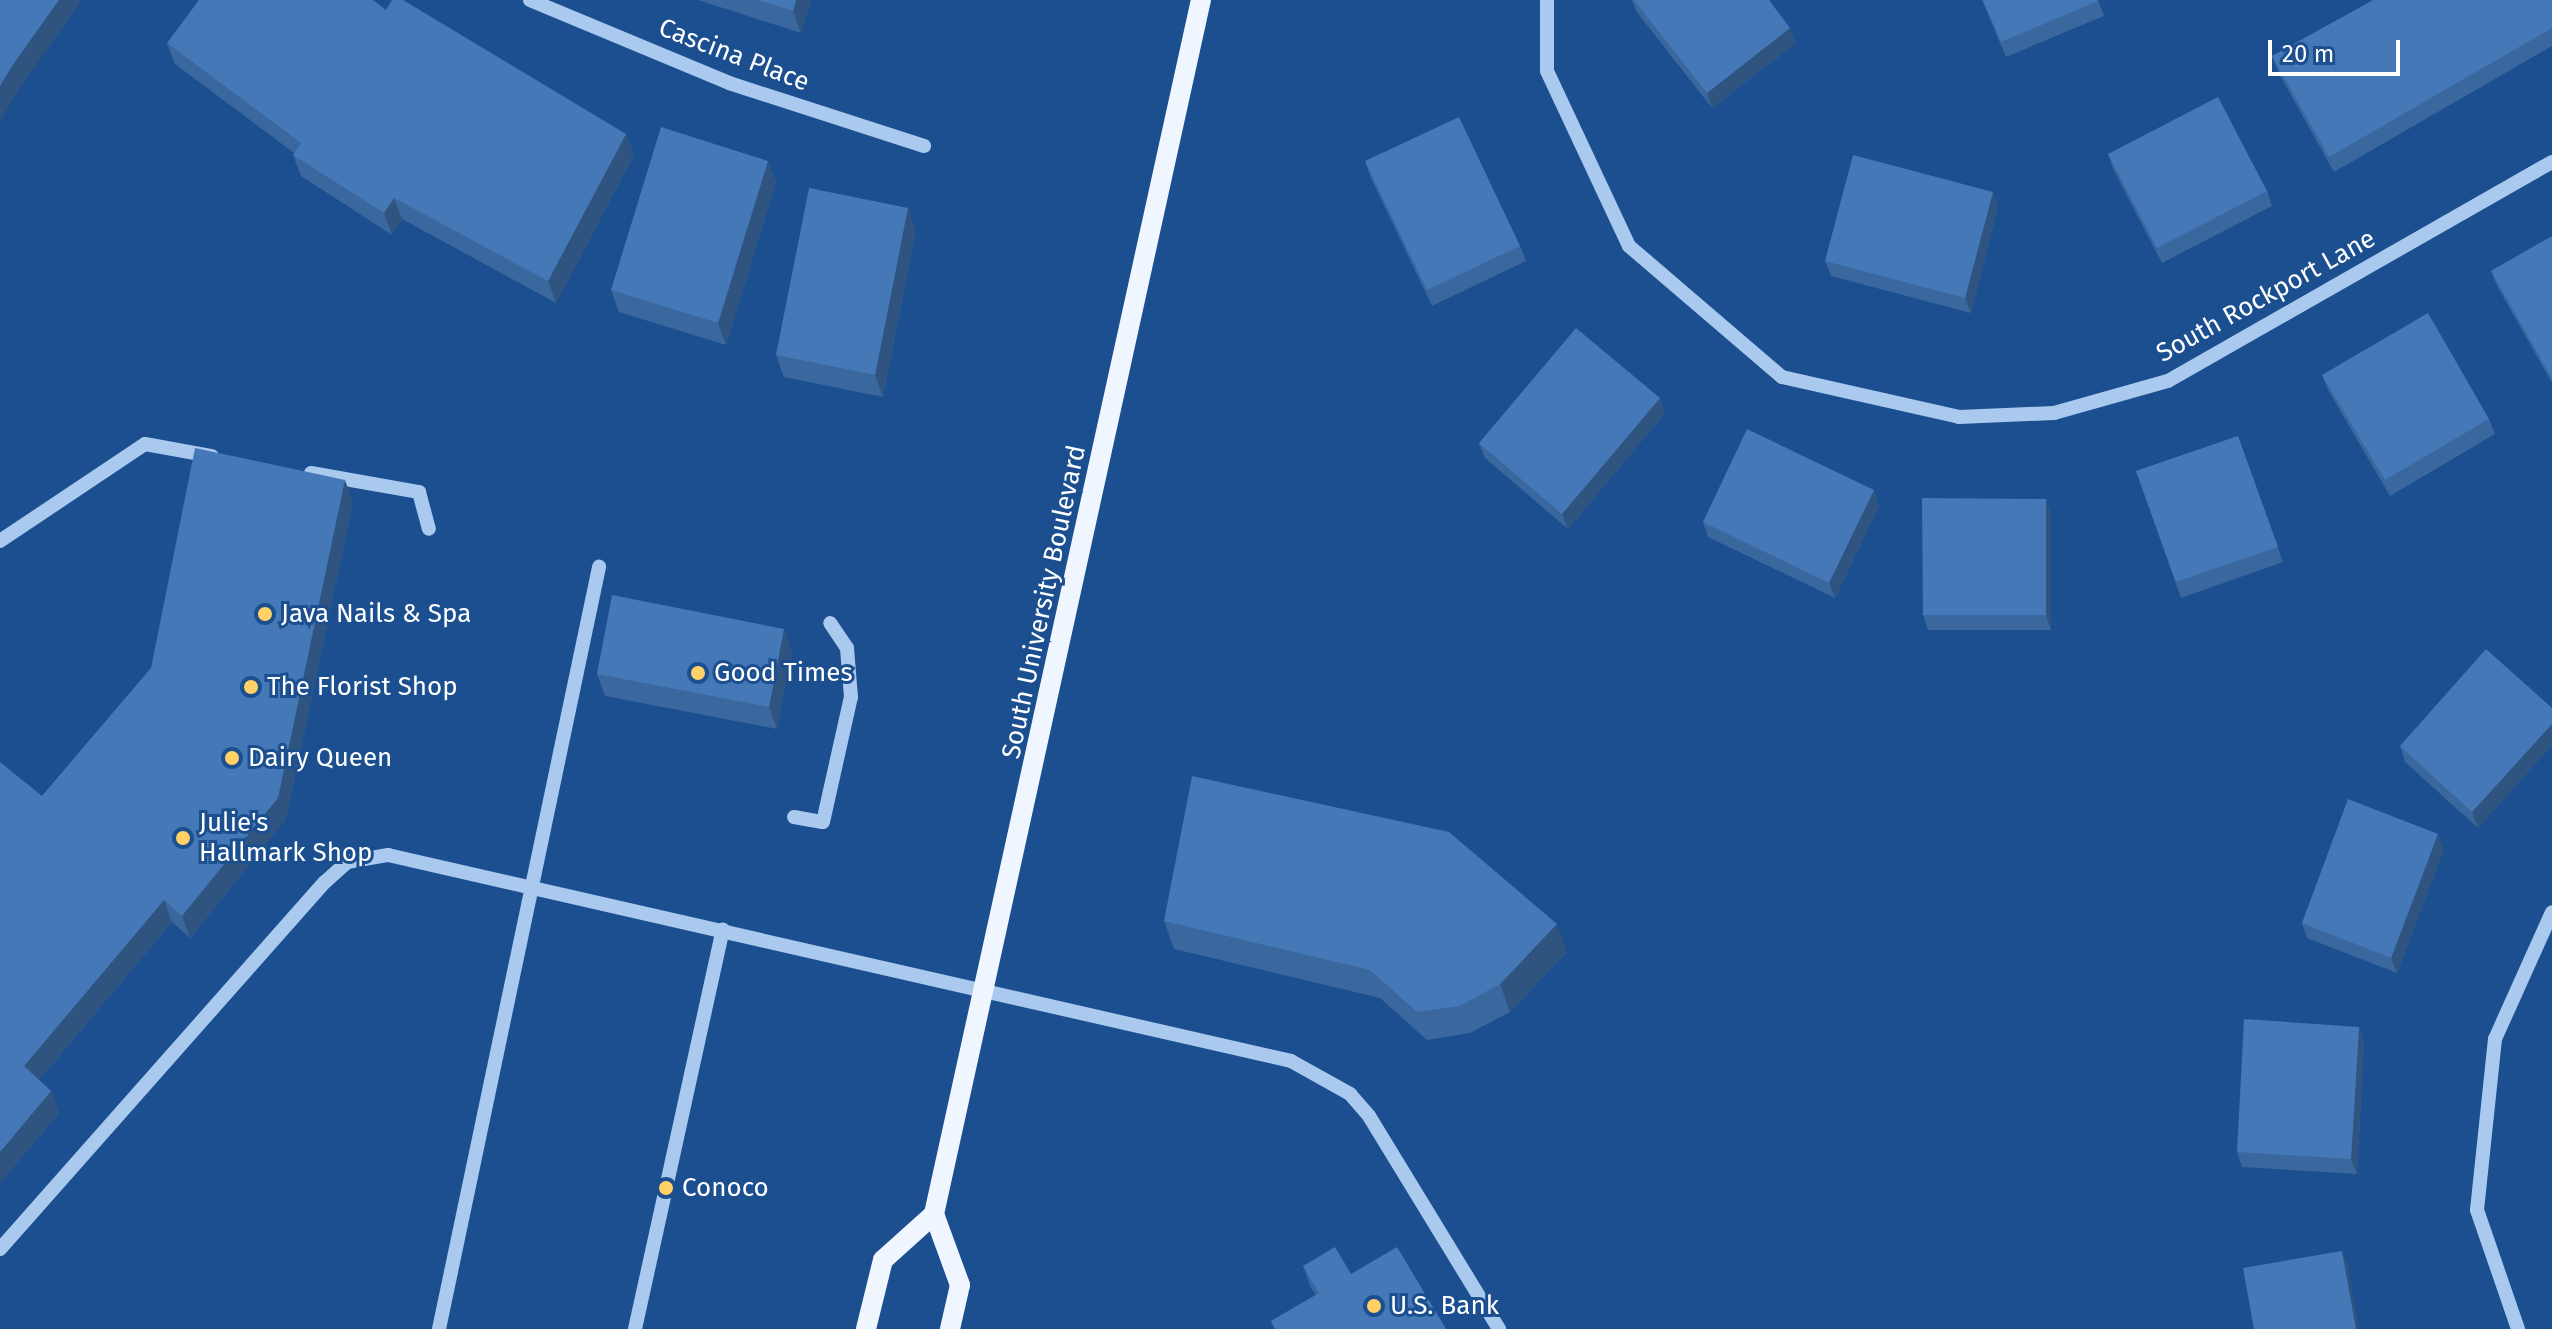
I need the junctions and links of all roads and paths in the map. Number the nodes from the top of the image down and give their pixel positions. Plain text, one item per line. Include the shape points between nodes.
1 (530, 0) edge
2 (1201, 0) edge
3 (1547, 0) edge
4 (924, 146) dead end
5 (2552, 162) edge
6 (236, 460) edge
7 (297, 471) edge
8 (429, 529) dead end
9 (0, 541) edge
10 (599, 567) dead end
11 (830, 623) dead end
12 (794, 817) dead end
13 (536, 885) junction
14 (2552, 912) edge
15 (723, 930) junction
16 (986, 994) junction
17 (934, 1214) junction
18 (0, 1249) edge
19 (439, 1329) edge
20 (635, 1329) edge
21 (866, 1329) edge
22 (950, 1329) edge
23 (1499, 1329) edge
24 (2518, 1329) edge

1 - 4 street, Cascina Place via 729,83
2 - 16 main road, South University Boulevard
3 - 5 street, South Rockport Lane via 1547,71 1629,246 1782,377 1959,417 2054,413 2168,381
6 - 9 street via 145,444
7 - 8 street via 419,492
10 - 13 street
11 - 12 street via 847,648 851,697 823,822
13 - 15 street
13 - 18 street via 388,855 347,862
13 - 19 street
14 - 24 street via 2495,1039 2477,1210
15 - 16 street
15 - 20 street
16 - 17 main road, South University Boulevard
16 - 23 street via 1291,1061 1350,1094 1369,1116
17 - 21 main road via 883,1260
17 - 22 main road via 960,1285

